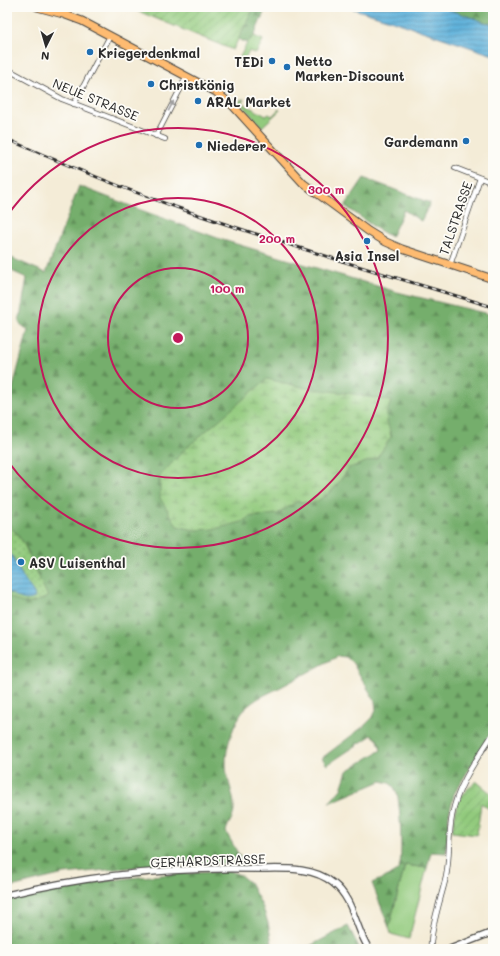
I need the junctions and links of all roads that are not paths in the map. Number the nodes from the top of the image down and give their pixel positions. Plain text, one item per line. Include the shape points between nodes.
1 (37, 7) edge
2 (110, 36) junction
3 (7, 69) edge
4 (187, 76) junction
5 (74, 104) junction
6 (156, 136) junction
7 (165, 139) dead end
8 (455, 168) dead end
9 (480, 178) junction
10 (493, 183) edge
11 (450, 265) junction
12 (493, 279) edge
13 (493, 734) edge
14 (7, 895) edge
15 (493, 932) edge
16 (369, 949) edge
17 (431, 949) edge
18 (450, 949) edge

1 - 2 main road via 72,17
2 - 4 main road
2 - 5 street
3 - 5 street, NEUE STRASSE
6 -> 4 street
4 - 11 main road via 228,101 303,182 368,231 391,245
5 - 6 street, NEUE STRASSE
6 - 7 street, NEUE STRASSE
8 - 9 street
9 - 10 street
9 - 11 street, TALSTRASSE
11 - 12 main road
13 - 17 street via 456,799 447,873 431,937
14 - 16 street, GERHARDSTRASSE via 82,880 153,872 228,868 304,871 324,877 342,892
15 - 18 street

